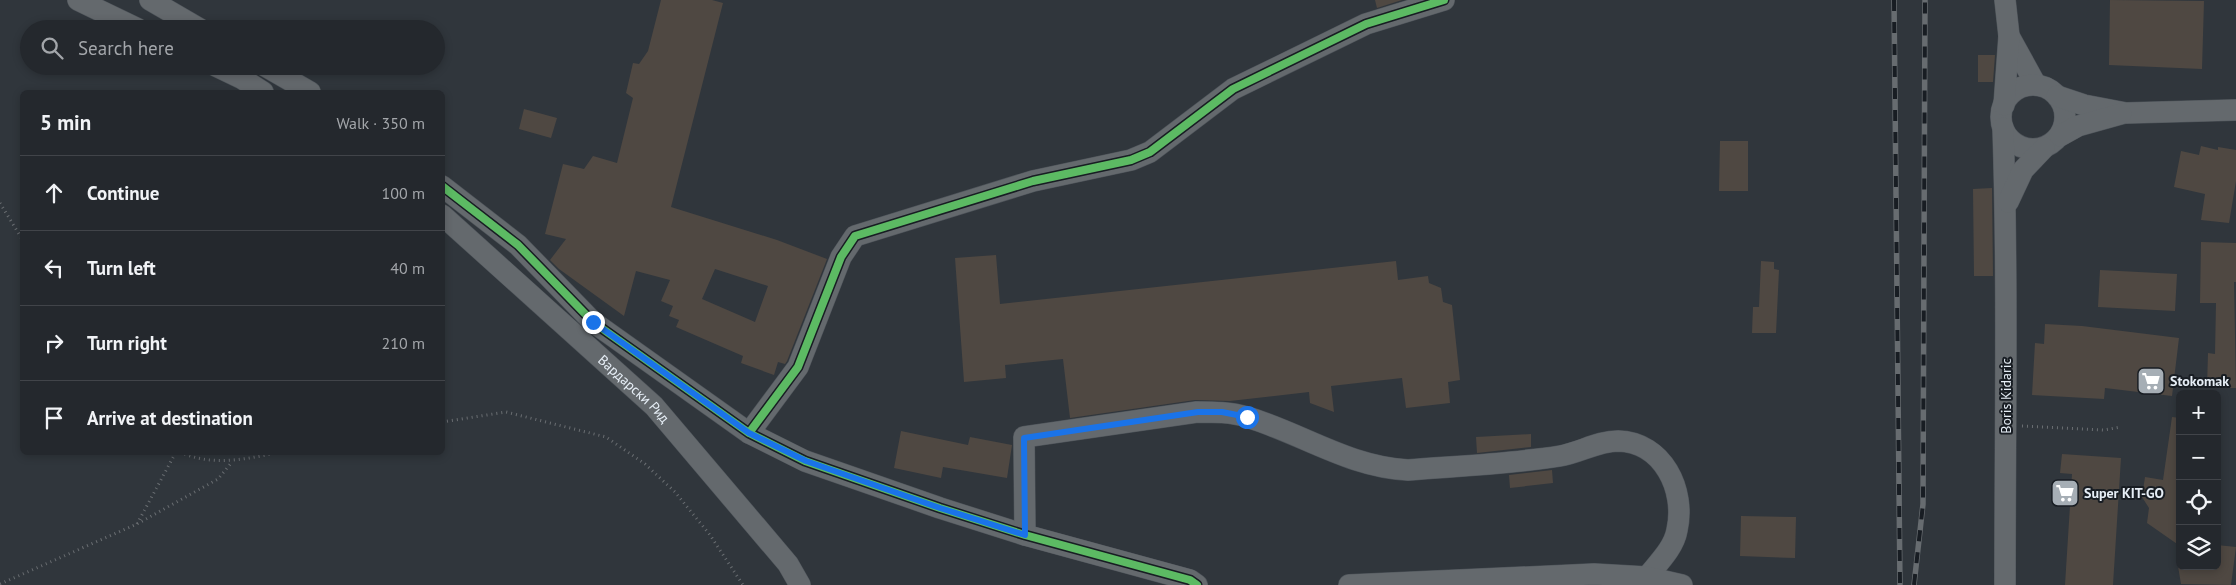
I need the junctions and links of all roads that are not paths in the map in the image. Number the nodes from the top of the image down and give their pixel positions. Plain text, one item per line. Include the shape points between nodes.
1 (78, 0) edge
2 (150, 0) edge
3 (1444, 0) edge
4 (2005, 0) edge
5 (119, 20) edge
6 (184, 20) edge
7 (2009, 36) junction
8 (235, 75) edge
9 (281, 75) edge
10 (2036, 85) junction
11 (260, 90) edge
12 (307, 90) edge
13 (2057, 96) junction
14 (2004, 105) junction
15 (2236, 110) edge
16 (2126, 112) junction
17 (2003, 128) junction
18 (2052, 142) junction
19 (445, 188) edge
20 (2006, 207) junction
21 (445, 218) edge
22 (749, 433) junction
23 (1025, 535) junction
24 (1647, 577) junction
25 (800, 585) edge
26 (1197, 585) edge
27 (1349, 585) edge
28 (1682, 585) edge
29 (2005, 585) edge

1 - 5 street
2 - 6 street
3 - 22 street via 1366,24 1233,90 1150,152 1131,160 1033,181 855,236 841,257 798,367
4 - 7 street
7 - 10 street
7 - 14 street
8 - 11 street
9 - 12 street
10 - 13 street via 2048,88
10 - 14 street via 2017,89
13 - 16 street via 2084,105
13 - 18 street via 2065,112 2065,122
14 - 17 street via 2001,116
15 - 16 street
16 - 18 street via 2078,126
17 - 18 street via 2010,139 2029,149
17 - 20 street, Boris Kidaric
18 - 20 street via 2024,170
19 - 22 street via 518,245 593,322
20 - 29 street, Boris Kidaric
21 - 25 street, Вардарски Рид via 654,406 788,564
22 - 23 street via 806,461
23 - 24 street via 1024,438 1198,412 1222,412 1247,417 1364,464 1387,469 1492,464 1561,456 1618,441 1638,445 1655,454 1669,470 1678,499 1677,530 1667,551
23 - 26 street via 1190,580
24 - 27 street via 1594,574
24 - 28 street

